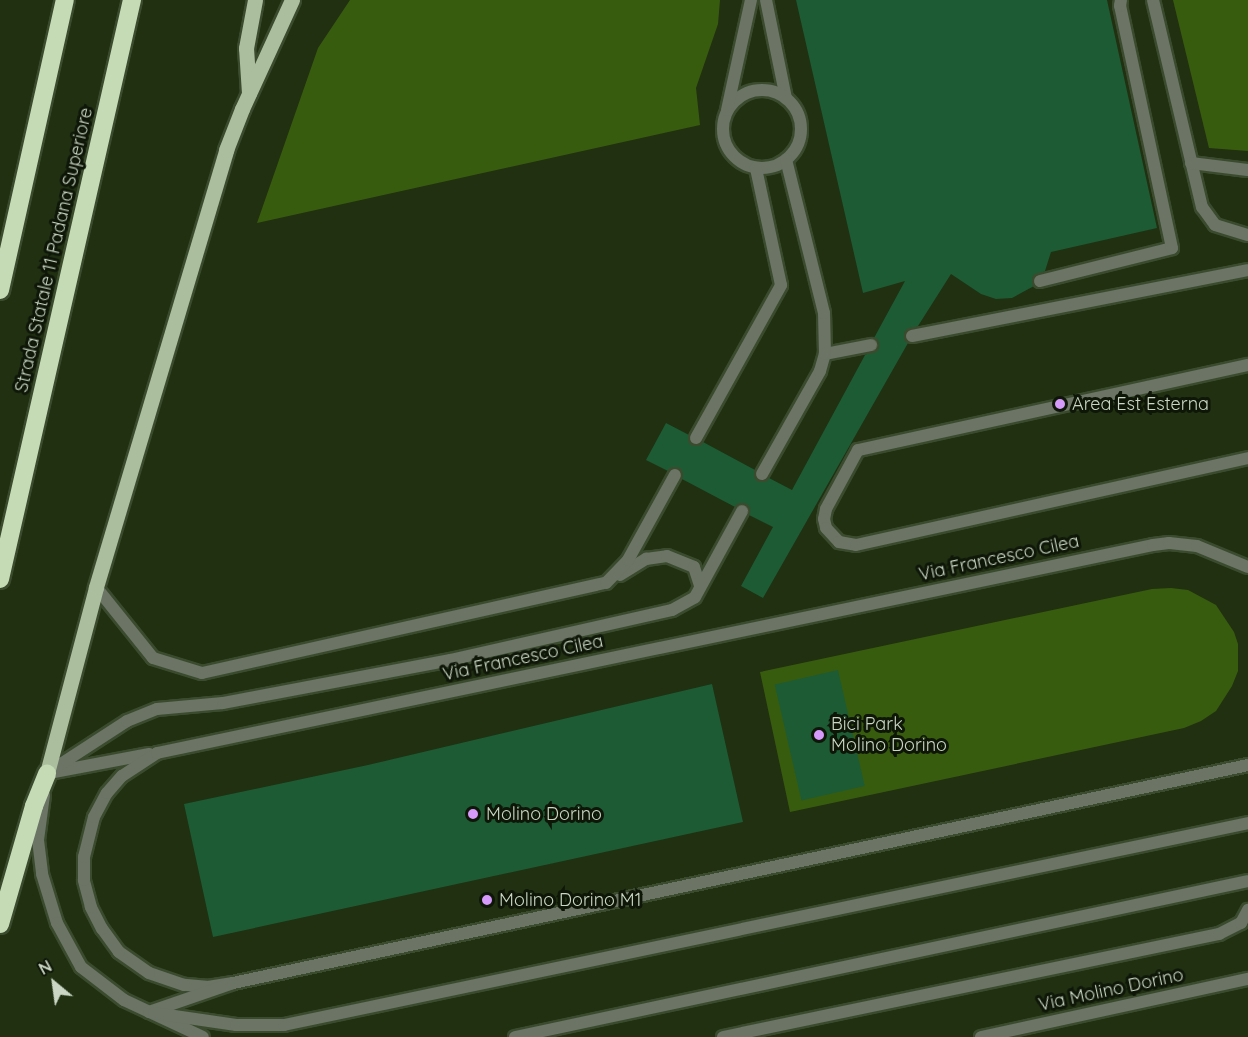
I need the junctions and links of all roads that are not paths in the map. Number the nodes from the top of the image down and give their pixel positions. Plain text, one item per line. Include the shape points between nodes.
1 (65, 0) edge
2 (132, 0) edge
3 (255, 0) edge
4 (292, 0) edge
5 (751, 0) edge
6 (766, 0) edge
7 (1121, 0) edge
8 (1153, 0) edge
9 (249, 93) junction
10 (786, 98) junction
11 (725, 117) junction
12 (786, 160) junction
13 (1191, 164) junction
14 (756, 168) junction
15 (1248, 171) edge
16 (1248, 235) edge
17 (1248, 270) edge
18 (1040, 281) dead end
19 (0, 290) edge
20 (912, 336) dead end
21 (870, 345) dead end
22 (825, 354) junction
23 (1248, 365) edge
24 (696, 438) dead end
25 (1248, 458) edge
26 (762, 474) dead end
27 (675, 475) dead end
28 (742, 511) dead end
29 (1248, 567) edge
30 (0, 579) edge
31 (606, 583) junction
32 (700, 586) junction
33 (96, 587) junction
34 (166, 750) junction
35 (1248, 765) edge
36 (47, 773) junction
37 (1248, 823) edge
38 (1248, 881) edge
39 (1248, 910) edge
40 (0, 924) edge
41 (1248, 979) edge
42 (233, 983) junction
43 (149, 1012) junction
44 (188, 1037) edge
45 (203, 1037) edge
46 (515, 1037) edge
47 (723, 1037) edge
48 (981, 1037) edge

1 - 19 highway
2 - 30 highway, Strada Statale 11 Padana Superiore
3 - 9 main road via 246,48
4 - 9 main road
5 - 11 street
6 - 10 street
7 - 18 street via 1172,248
8 - 13 street
9 - 33 main road via 226,150
10 - 11 street via 772,91 756,90 741,96
10 - 12 street via 795,106 801,129 795,151
11 - 14 street via 723,134 728,147 737,159
12 - 14 street via 772,167
12 - 22 street via 824,313
13 - 15 street
13 - 16 street via 1206,215 1215,225
14 - 24 street via 781,285
17 - 20 street
21 - 22 street
22 - 26 street via 820,371
23 - 25 street via 858,450 824,519 826,528 839,542 856,546
27 - 31 street via 628,560
28 - 32 street
29 - 34 street, Via Francesco Cilea via 1197,546 1153,545
31 - 32 street via 646,559 667,556 694,567
31 - 33 street via 202,673 153,658
32 - 36 street via 695,597 680,606 650,615 450,660 224,703 157,709 127,721
33 - 36 main road
34 - 36 street
34 - 42 street, Via Francesco Cilea via 125,774 101,803 85,846 87,895 109,939 142,969 184,985 209,987
35 - 42 street
36 - 40 highway
36 - 43 street via 39,860 57,923 81,967 110,990
37 - 43 street via 284,1025 236,1025
38 - 46 street
39 - 47 street via 1241,923 1219,934
41 - 48 street, Via Molino Dorino
42 - 43 street
43 - 44 street
43 - 45 street

